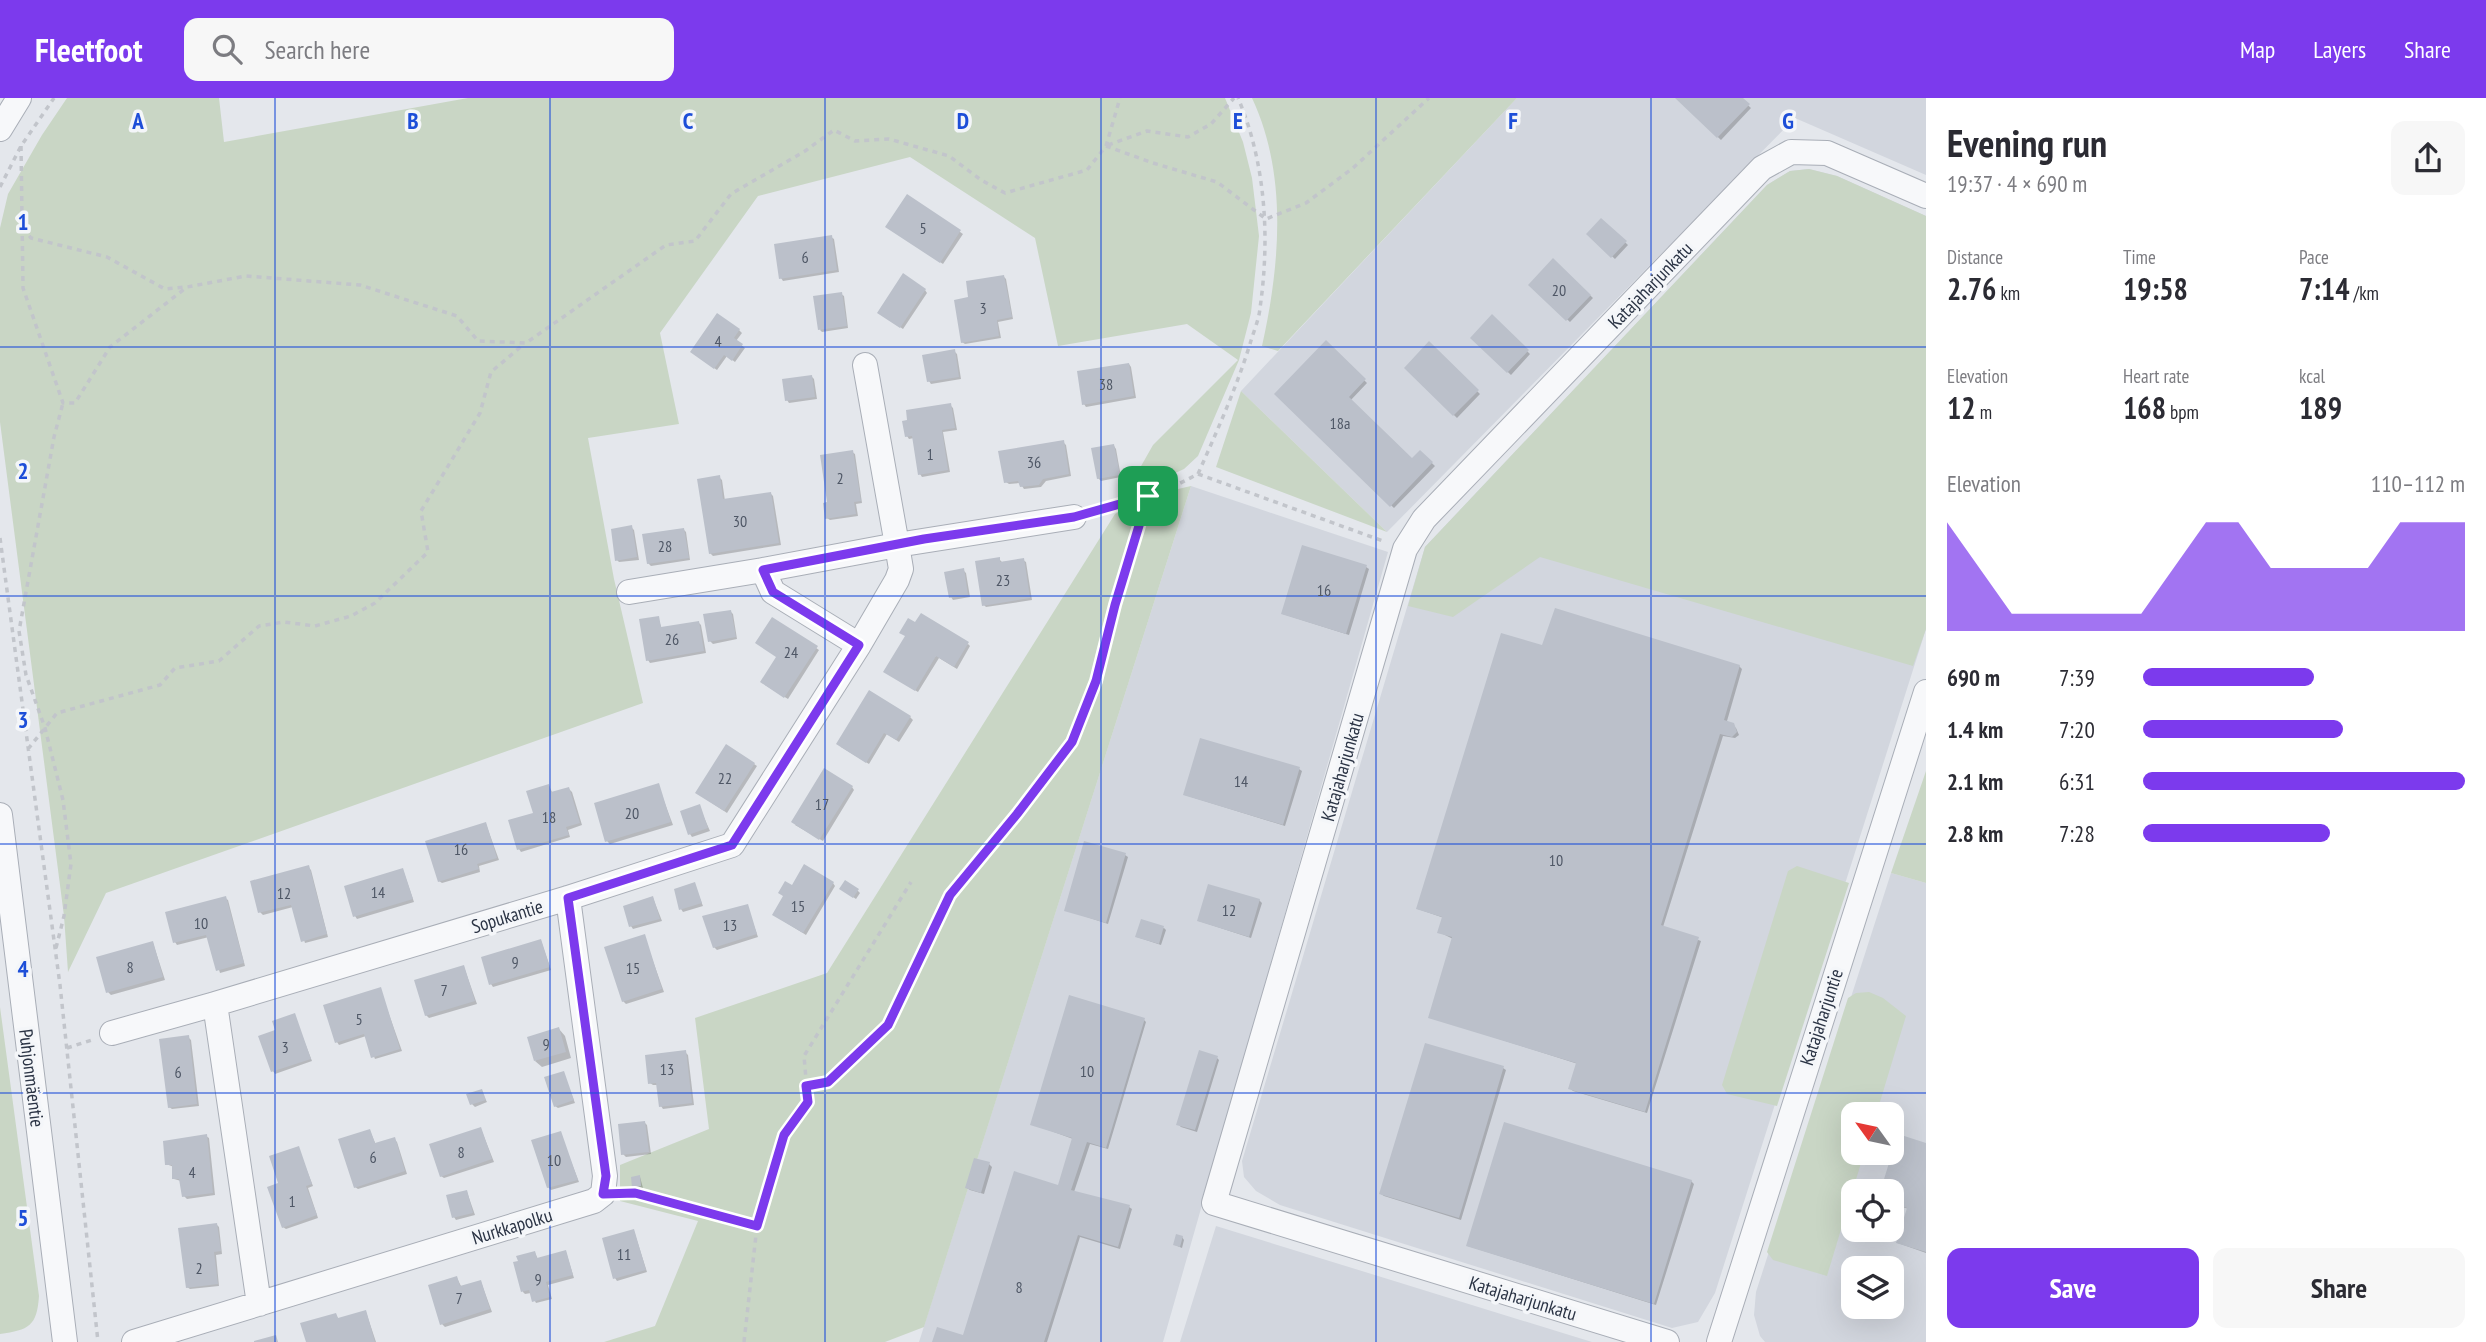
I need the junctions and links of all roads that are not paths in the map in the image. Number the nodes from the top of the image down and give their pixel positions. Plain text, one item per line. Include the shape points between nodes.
1 (19, 98) edge
2 (0, 129) edge
3 (1926, 196) edge
4 (865, 365) dead end
5 (1074, 517) road end
6 (897, 545) junction
7 (763, 570) junction
8 (629, 592) dead end
9 (859, 645) junction
10 (1926, 692) edge
11 (0, 815) edge
12 (568, 898) junction
13 (215, 1004) junction
14 (112, 1033) dead end
15 (259, 1304) junction
16 (58, 1341) edge
17 (134, 1342) edge
18 (1667, 1342) edge
19 (1719, 1342) edge

1 - 2 street
3 - 18 street, Katajaharjunkatu via 1827,153 1791,152 1762,168 1424,519 1405,549 1214,1203
4 - 6 street, Sopukantie
5 - 6 street
6 - 7 street
6 - 9 street, Sopukantie via 901,569 897,580
7 - 8 street
7 - 9 street via 773,592
9 - 12 street, Sopukantie via 732,845
10 - 19 street, Katajaharjuntie
11 - 16 street, Puhjonmäentie
12 - 13 street, Sopukantie
12 - 15 street, Nurkkapolku via 606,1176 603,1194 594,1201
13 - 14 street, Sopukantie
13 - 15 street
15 - 17 street, Nurkkapolku

